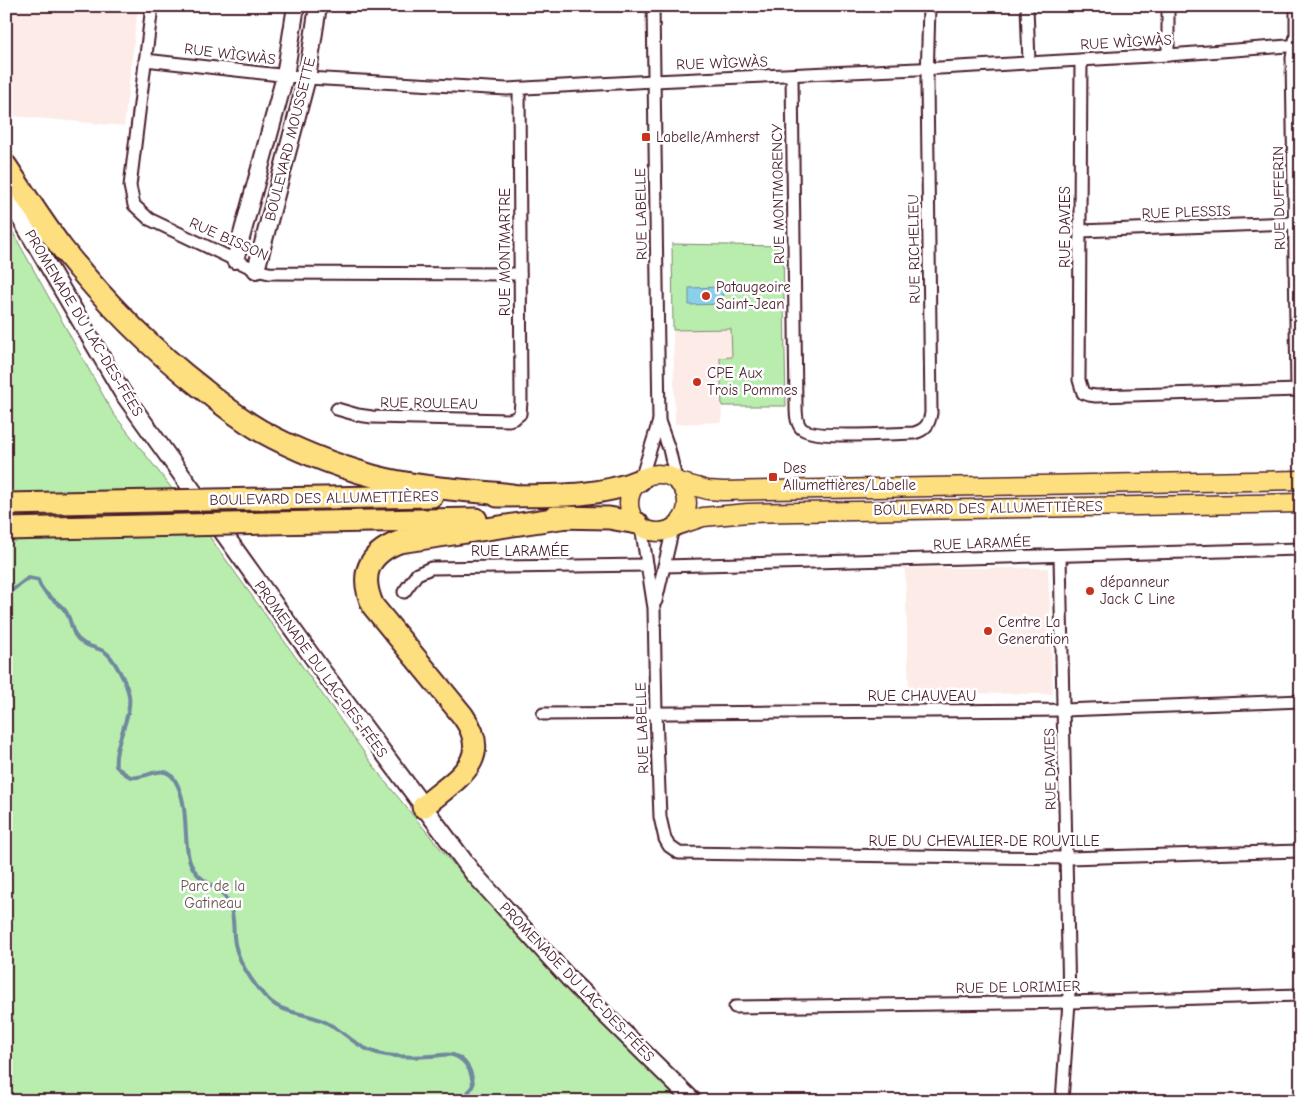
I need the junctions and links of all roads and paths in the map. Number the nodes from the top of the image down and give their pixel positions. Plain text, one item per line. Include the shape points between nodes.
1 (152, 6) edge
2 (296, 6) edge
3 (318, 6) edge
4 (653, 6) edge
5 (929, 6) edge
6 (1027, 6) edge
7 (1168, 6) edge
8 (1296, 6) edge
9 (1298, 45) edge
10 (1168, 55) junction
11 (145, 60) junction
12 (1081, 60) junction
13 (1029, 63) junction
14 (928, 69) junction
15 (792, 75) junction
16 (285, 76) junction
17 (307, 78) junction
18 (654, 80) junction
19 (519, 89) junction
20 (6, 166) edge
21 (6, 194) edge
22 (1294, 224) junction
23 (1080, 231) junction
24 (235, 260) junction
25 (256, 270) junction
26 (520, 274) junction
27 (1299, 338) edge
28 (1299, 390) edge
29 (337, 409) dead end
30 (520, 414) joint
31 (659, 421) junction
32 (863, 434) joint
33 (640, 480) junction
34 (1301, 480) edge
35 (677, 481) junction
36 (512, 495) junction
37 (1301, 503) edge
38 (6, 504) edge
39 (567, 517) junction
40 (639, 525) junction
41 (674, 527) junction
42 (6, 529) edge
43 (1301, 549) edge
44 (1060, 556) junction
45 (647, 565) junction
46 (664, 566) junction
47 (404, 592) dead end
48 (654, 608) junction
49 (1301, 701) edge
50 (1064, 710) junction
51 (656, 713) junction
52 (543, 714) dead end
53 (423, 807) junction
54 (669, 846) joint
55 (1301, 851) edge
56 (1068, 858) junction
57 (1301, 995) edge
58 (1070, 1002) junction
59 (736, 1007) dead end
60 (692, 1101) edge
61 (1062, 1101) edge

1 - 11 street, RUE BISSON
2 - 16 street, BOULEVARD MOUSSETTE
3 - 17 street, BOULEVARD MOUSSETTE
4 - 18 street, RUE LABELLE
5 - 14 street, RUE RICHELIEU
6 - 13 street
7 - 10 street
8 - 9 street, RUE DUFFERIN
9 - 10 street, RUE WÌGWÀS
9 - 22 street, RUE DUFFERIN via 1292,58
10 - 12 street, RUE WÌGWÀS
11 - 16 street, RUE WÌGWÀS
11 - 24 street, RUE BISSON via 130,176 134,205 148,219
12 - 13 street, RUE WÌGWÀS
12 - 23 street, RUE DAVIES
13 - 14 street, RUE WÌGWÀS
14 - 15 street, RUE WÌGWÀS
14 - 32 street, RUE RICHELIEU via 930,420 922,431 914,433
15 - 18 street, RUE WÌGWÀS
15 - 32 street, RUE MONTMORENCY via 797,421 808,433
16 - 17 street, RUE WÌGWÀS
16 - 24 street, BOULEVARD MOUSSETTE
17 - 19 street, RUE WÌGWÀS
17 - 25 street, BOULEVARD MOUSSETTE
18 - 19 street, RUE WÌGWÀS
18 - 31 street, RUE LABELLE
19 - 26 street, RUE MONTMARTRE
20 - 36 highway via 61,246 99,293 193,382 260,430 324,460 375,476 430,487
21 - 53 street, PROMENADE DU LAC-DES-FÉES via 122,392
22 - 23 street, RUE PLESSIS
22 - 27 street, RUE DUFFERIN
23 - 28 street, RUE DAVIES via 1079,380 1083,393 1096,396
24 - 25 street, RUE BISSON
25 - 26 street, RUE BISSON via 269,273
26 - 30 street, RUE MONTMARTRE
27 - 28 street, RUE DUFFERIN
29 - 30 street, RUE ROULEAU via 372,417 509,420
31 - 33 street, RUE LABELLE
31 - 35 street, RUE LABELLE
33 - 35 main road via 656,474
33 - 36 highway, BOULEVARD DES ALLUMETTIÈRES via 590,493
33 - 40 main road via 634,486 629,501 632,517
34 - 35 main road, BOULEVARD DES ALLUMETTIÈRES via 723,491
35 - 41 main road via 684,490 687,509
36 - 38 highway, BOULEVARD DES ALLUMETTIÈRES, bridge
37 - 41 main road, BOULEVARD DES ALLUMETTIÈRES via 748,513 703,517
39 - 40 highway, BOULEVARD DES ALLUMETTIÈRES via 609,518
39 - 42 highway, BOULEVARD DES ALLUMETTIÈRES, bridge
39 - 53 highway via 399,542 380,551 370,564 366,582 373,606 470,725 475,740 475,753 468,766
40 - 41 main road via 653,532
40 - 45 street, RUE LABELLE
41 - 46 street, RUE LABELLE
43 - 44 street, RUE LARAMÉE
44 - 46 street, RUE LARAMÉE
44 - 50 street, RUE DAVIES
45 - 47 street, RUE LARAMÉE via 431,568 416,574
45 - 48 street, RUE LABELLE
46 - 48 street, RUE LABELLE
48 - 51 street, RUE LABELLE
49 - 50 street, RUE CHAUVEAU
50 - 51 street, RUE CHAUVEAU
50 - 56 street, RUE DAVIES
51 - 52 street, RUE CHAUVEAU
51 - 54 street, RUE LABELLE via 660,817
53 - 60 street, PROMENADE DU LAC-DES-FÉES via 473,873 524,930
54 - 56 street, RUE DU CHEVALIER-DE ROUVILLE via 679,853
55 - 56 street, RUE DU CHEVALIER-DE ROUVILLE
56 - 58 street, RUE DAVIES
57 - 58 street, RUE DE LORIMIER
58 - 59 street, RUE DE LORIMIER
58 - 61 street, RUE DAVIES

